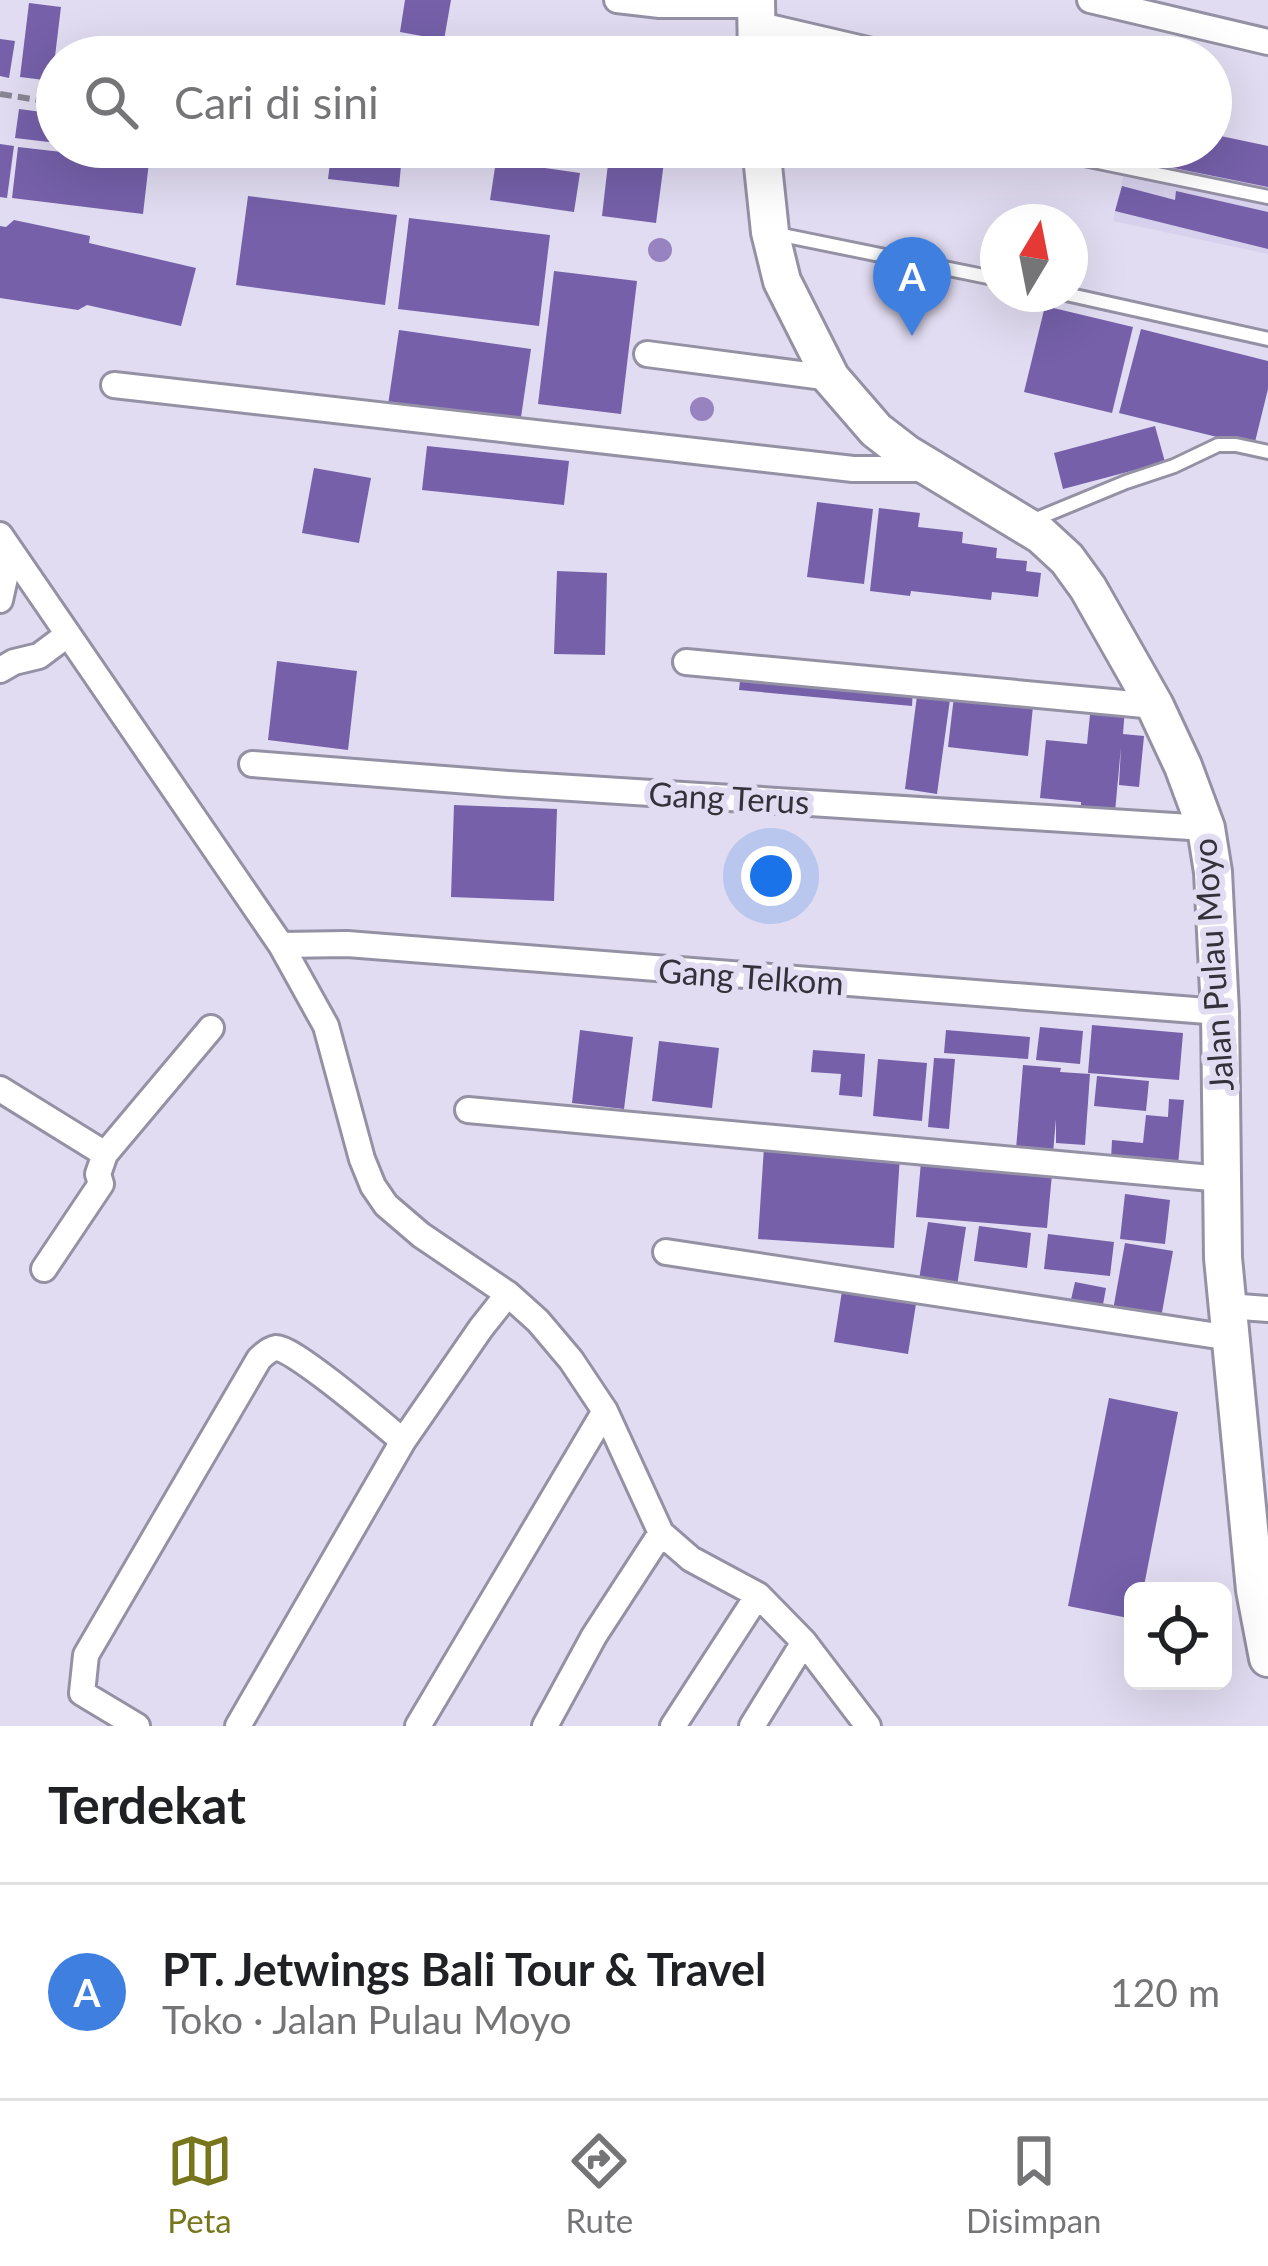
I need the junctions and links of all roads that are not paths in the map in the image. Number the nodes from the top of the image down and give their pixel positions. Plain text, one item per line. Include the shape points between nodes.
1 (617, 0) edge
2 (1090, 0) edge
3 (756, 21) edge
4 (815, 36) edge
5 (1268, 42) edge
6 (763, 168) edge
7 (1128, 168) edge
8 (1268, 197) edge
9 (770, 232) junction
10 (980, 275) edge
11 (1088, 299) edge
12 (1268, 339) edge
13 (647, 354) dead end
14 (831, 378) junction
15 (114, 385) dead end
16 (1268, 452) edge
17 (932, 469) junction
18 (1023, 525) junction
19 (6, 543) edge
20 (2, 591) edge
21 (54, 644) junction
22 (686, 662) dead end
23 (0, 670) edge
24 (1155, 706) junction
25 (252, 764) dead end
26 (1206, 828) junction
27 (281, 945) junction
28 (1220, 1012) junction
29 (212, 1028) dead end
30 (0, 1089) edge
31 (468, 1110) dead end
32 (105, 1154) junction
33 (1222, 1179) junction
34 (666, 1252) dead end
35 (44, 1269) dead end
36 (508, 1294) junction
37 (1268, 1309) edge
38 (1229, 1322) junction
39 (605, 1411) junction
40 (404, 1441) junction
41 (661, 1533) junction
42 (1262, 1590) edge
43 (758, 1595) junction
44 (804, 1642) junction
45 (1268, 1658) edge
46 (137, 1726) edge
47 (238, 1726) edge
48 (418, 1726) edge
49 (545, 1726) edge
50 (673, 1726) edge
51 (752, 1726) edge
52 (868, 1726) edge

1 - 3 street
2 - 5 street
3 - 4 street
6 - 9 street, Jalan Pulau Moyo
7 - 8 lane
9 - 10 lane
9 - 14 street, Jalan Pulau Moyo via 782,281
11 - 12 lane
13 - 14 street
14 - 17 street, Jalan Pulau Moyo via 876,430
15 - 17 street via 853,469
16 - 18 lane via 1218,445
17 - 18 street, Jalan Pulau Moyo
18 - 24 street, Jalan Pulau Moyo via 1078,574
19 - 20 street
19 - 21 street
21 - 23 street
21 - 27 street
22 - 24 street
24 - 26 street, Jalan Pulau Moyo
25 - 26 street, Gang Terus
26 - 28 street, Jalan Pulau Moyo
27 - 28 street, Gang Telkom
27 - 36 street via 326,1026 373,1186 421,1235
28 - 33 street, Jalan Pulau Moyo
29 - 32 street
30 - 32 street
31 - 33 street
32 - 35 street via 101,1184
33 - 38 street, Jalan Pulau Moyo
34 - 38 street
36 - 39 street via 571,1360
36 - 40 street
37 - 38 street
38 - 42 street, Jalan Pulau Moyo
39 - 41 street
39 - 48 street
40 - 46 street via 281,1348 259,1359 86,1655 82,1693
40 - 47 street
41 - 43 street
41 - 49 street
42 - 45 street, Jalan Pulau Moyo
43 - 44 street
43 - 50 street
44 - 51 street
44 - 52 street

